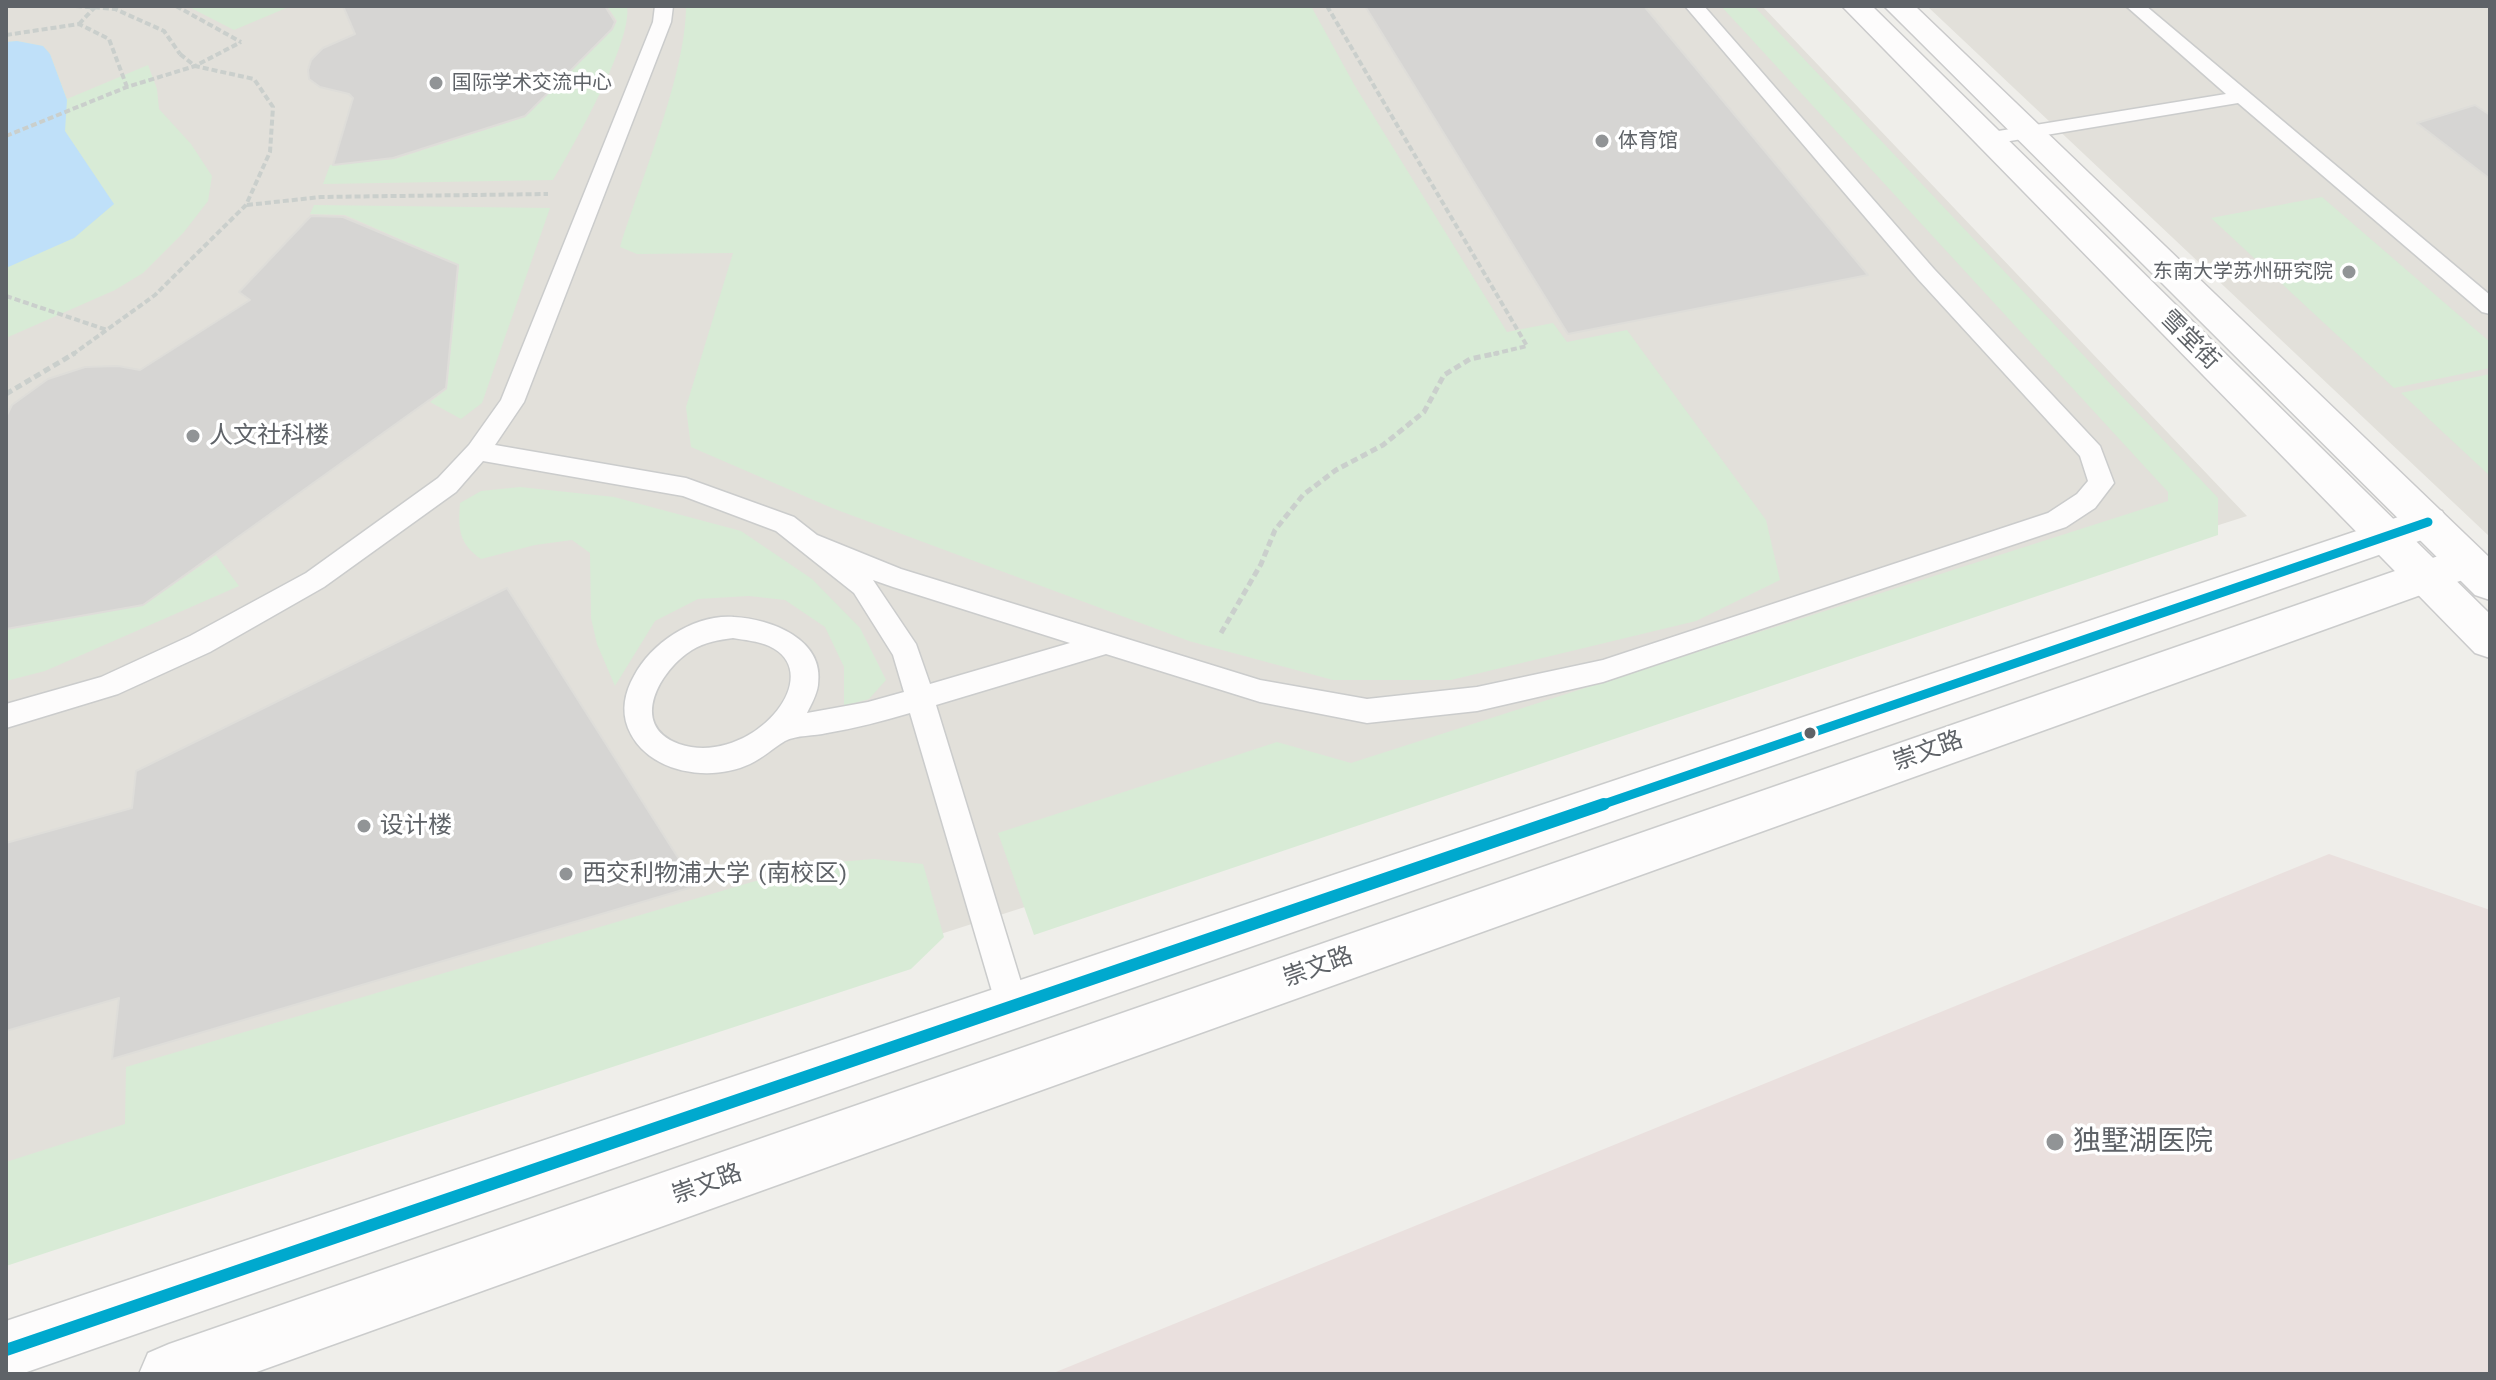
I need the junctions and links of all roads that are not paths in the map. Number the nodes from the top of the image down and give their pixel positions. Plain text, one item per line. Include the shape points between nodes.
1 (664, 6) edge
2 (1694, 6) edge
3 (1856, 6) edge
4 (1898, 6) edge
5 (2135, 6) edge
6 (2241, 97) junction
7 (2028, 132) junction
8 (1986, 139) junction
9 (2488, 304) edge
10 (478, 451) junction
11 (2407, 528) junction
12 (810, 543) junction
13 (2460, 573) edge
14 (2490, 641) edge
15 (1106, 643) junction
16 (919, 700) junction
17 (6, 716) edge
18 (781, 730) junction
19 (1012, 1005) junction
20 (6, 1350) edge
21 (169, 1374) edge

1 - 10 lane via 512,402
2 - 15 lane via 1926,274 2091,452 2101,483 2086,501 2057,520 1603,671 1477,699 1367,711 1260,691
3 - 8 street, 雪堂街
4 - 7 street, 雪堂街
5 - 6 lane
6 - 7 lane
6 - 9 lane
7 - 8 lane
7 - 11 street, 雪堂街
8 - 11 street, 雪堂街
10 - 12 lane via 686,487 785,524
10 - 17 lane via 447,485 315,580 213,637 108,686
11 - 13 street, 雪堂街
11 - 19 street
12 - 15 lane via 893,577
12 - 16 lane via 863,586 906,652
13 - 14 street, 雪堂街
13 - 21 street, 崇文路
15 - 16 lane
16 - 18 lane
16 - 19 lane
18 - 18 lane via 805,688 803,668 795,649 757,628 707,631 681,643 659,660 637,704 641,726 653,745 702,761 732,757
19 - 20 street

